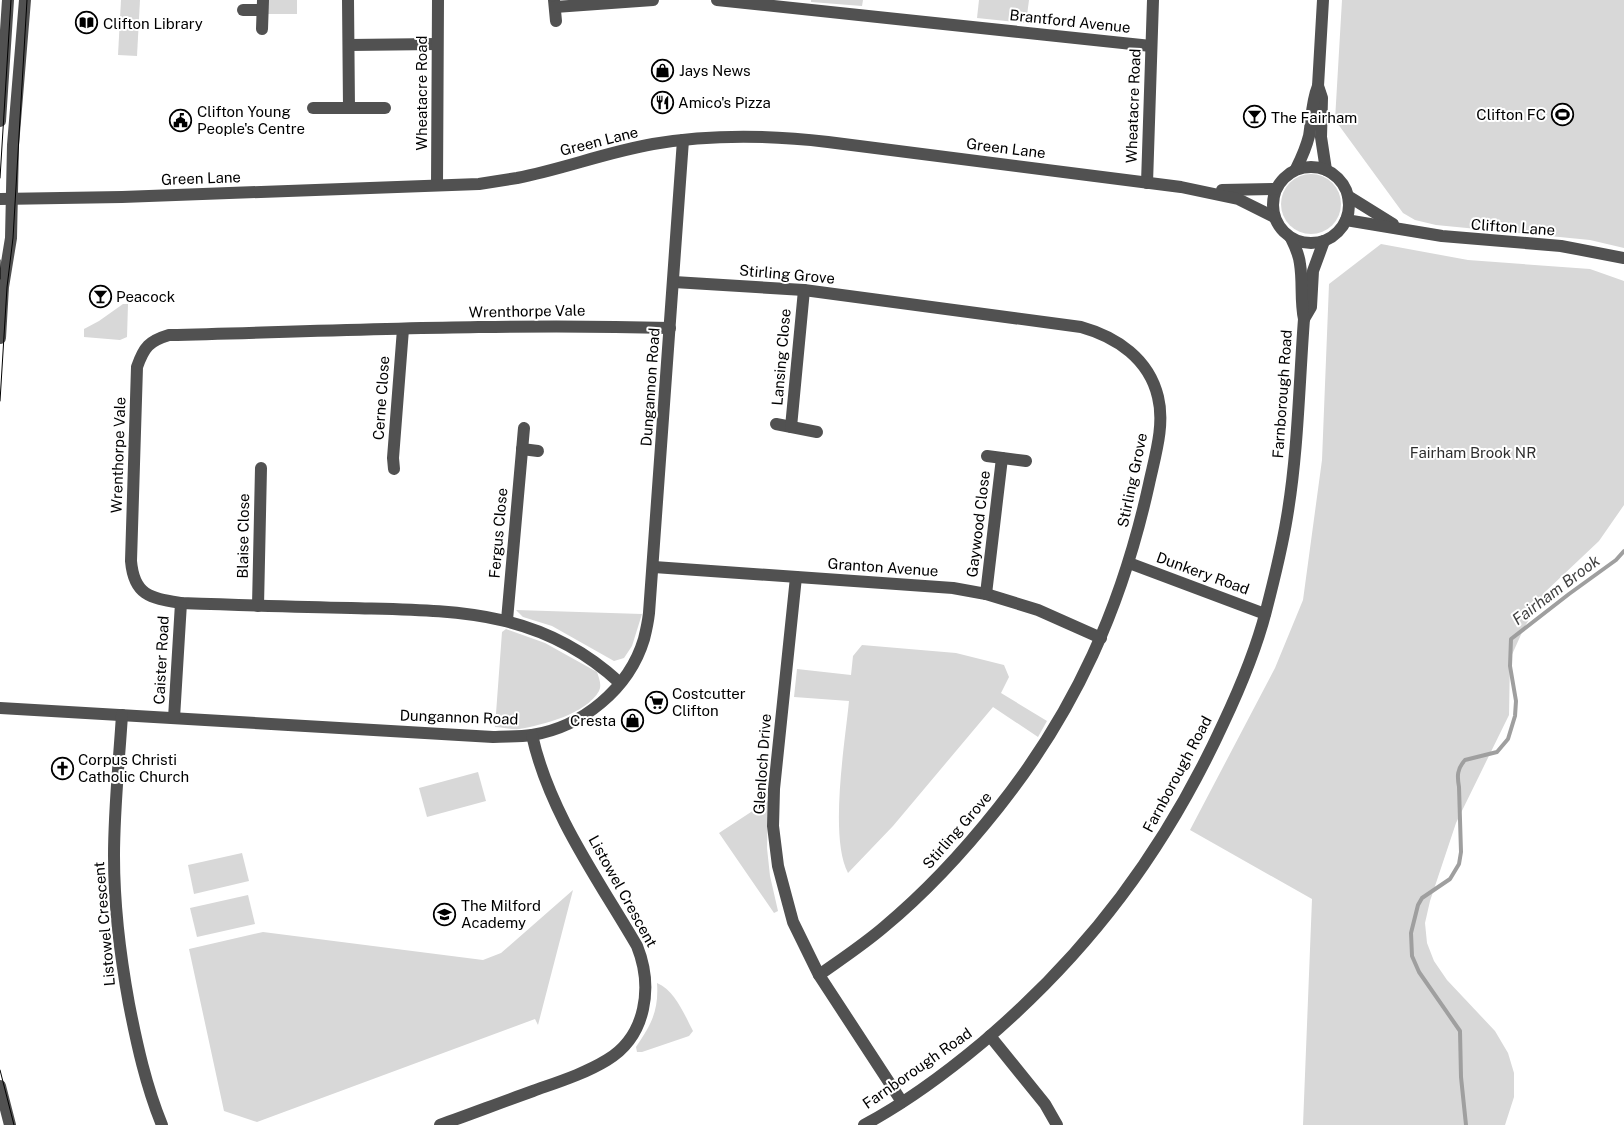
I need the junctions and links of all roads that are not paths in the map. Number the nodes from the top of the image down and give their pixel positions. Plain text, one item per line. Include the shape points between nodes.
1 (8, 0) edge
2 (25, 0) edge
3 (348, 0) edge
4 (438, 0) edge
5 (653, 0) edge
6 (717, 0) edge
7 (1153, 0) edge
8 (1324, 0) edge
9 (554, 4) edge
10 (262, 5) edge
11 (243, 10) dead end
12 (556, 21) dead end
13 (262, 29) dead end
14 (438, 44) junction
15 (348, 45) junction
16 (1151, 46) junction
17 (1318, 86) junction
18 (313, 108) dead end
19 (349, 108) junction
20 (385, 108) dead end
21 (0, 121) edge
22 (683, 140) junction
23 (1296, 169) junction
24 (1326, 170) junction
25 (1147, 182) junction
26 (437, 186) junction
27 (1275, 189) junction
28 (1204, 191) junction
29 (1348, 196) junction
30 (6, 199) edge
31 (1274, 217) junction
32 (1346, 220) junction
33 (1400, 228) junction
34 (1291, 238) junction
35 (1324, 241) junction
36 (1624, 258) edge
37 (0, 271) edge
38 (674, 282) junction
39 (3, 287) junction
40 (804, 290) junction
41 (1304, 319) junction
42 (670, 328) junction
43 (403, 329) junction
44 (0, 338) edge
45 (776, 424) dead end
46 (792, 427) junction
47 (524, 428) dead end
48 (817, 432) dead end
49 (522, 449) junction
50 (538, 451) dead end
51 (987, 456) dead end
52 (1002, 458) junction
53 (1026, 462) dead end
54 (261, 468) dead end
55 (394, 469) dead end
56 (1129, 563) junction
57 (654, 567) junction
58 (796, 577) junction
59 (986, 594) junction
60 (181, 603) junction
61 (258, 606) junction
62 (1266, 614) junction
63 (507, 620) junction
64 (1101, 638) junction
65 (620, 683) junction
66 (0, 708) edge
67 (122, 715) junction
68 (174, 718) junction
69 (532, 735) junction
70 (819, 976) junction
71 (990, 1036) junction
72 (0, 1086) edge
73 (902, 1102) junction
74 (10, 1125) edge
75 (162, 1125) edge
76 (440, 1125) edge
77 (864, 1125) edge
78 (1057, 1125) edge

1 - 21 street
2 - 30 street via 14,145
3 - 15 street
4 - 14 street, Wheatacre Road
5 - 9 street
6 - 16 street, Brantford Avenue
7 - 16 street, Wheatacre Road
8 - 17 street
9 - 12 street
10 - 11 street
10 - 13 street
14 - 15 street
14 - 26 street, Wheatacre Road
15 - 19 street
16 - 25 street, Wheatacre Road
17 - 23 street via 1313,98 1309,136
17 - 24 street via 1322,98 1321,137
18 - 19 street
19 - 20 street
22 - 25 street, Green Lane via 782,137
22 - 26 street, Green Lane via 612,153 517,178
22 - 38 street, Dungannon Road
23 - 24 street via 1311,166
23 - 27 street
24 - 29 street via 1340,180
25 - 28 street, Green Lane
26 - 30 street, Green Lane
27 - 28 street, Green Lane
27 - 31 street
28 - 31 street, Green Lane via 1238,199
29 - 32 street
29 - 33 street, Clifton Lane
30 - 39 street via 11,238
31 - 34 street
32 - 33 street, Clifton Lane
32 - 35 street
33 - 36 street, Clifton Lane via 1468,240 1576,248
34 - 35 street via 1307,243
34 - 41 street, Farnborough Road via 1300,264
35 - 41 street, Farnborough Road via 1313,271 1310,307
37 - 39 street
38 - 40 street, Stirling Grove
38 - 42 street, Dungannon Road
39 - 44 street
40 - 46 street, Lansing Close
40 - 56 street, Stirling Grove via 1081,328 1107,336 1131,352 1141,361 1154,384 1160,422 1156,454
41 - 62 street, Farnborough Road via 1287,515
42 - 43 street, Wrenthorpe Vale
42 - 57 street, Dungannon Road
43 - 55 street, Cerne Close
43 - 60 street, Wrenthorpe Vale via 169,335 147,346 137,367 132,573 141,591 148,596
45 - 46 street, Lansing Close
46 - 48 street, Lansing Close
47 - 49 street, Fergus Close
49 - 50 street
49 - 63 street, Fergus Close
51 - 52 street, Gaywood Close
52 - 53 street, Gaywood Close
52 - 59 street, Gaywood Close
54 - 61 street, Blaise Close
56 - 62 street, Dunkery Road
56 - 64 street, Stirling Grove
57 - 58 street, Granton Avenue
57 - 65 street, Dungannon Road via 644,640 633,665
58 - 59 street, Granton Avenue via 953,588
58 - 70 street, Glenloch Drive via 773,826 778,866 793,922
59 - 64 street, Granton Avenue via 1038,610
60 - 61 street, Wrenthorpe Vale
60 - 68 street, Caister Road
61 - 63 street, Wrenthorpe Vale via 427,611
62 - 71 street, Farnborough Road via 1227,715 1162,839 1092,933 1055,975
63 - 65 street, Wrenthorpe Vale via 565,643 589,657
64 - 70 street, Stirling Grove via 1051,734 964,850 883,928
65 - 69 street, Dungannon Road via 578,719
66 - 67 street, Dungannon Road
67 - 68 street, Dungannon Road
67 - 75 street, Listowel Crescent via 115,812 116,904 124,976 138,1053
68 - 69 street, Dungannon Road via 493,737
69 - 76 street, Listowel Crescent via 543,773 559,810 637,946 646,974 644,1008 635,1030 619,1052 608,1060
70 - 73 street, Glenloch Drive
71 - 73 street, Farnborough Road
71 - 78 street via 1045,1104
72 - 74 street
73 - 77 street, Farnborough Road

